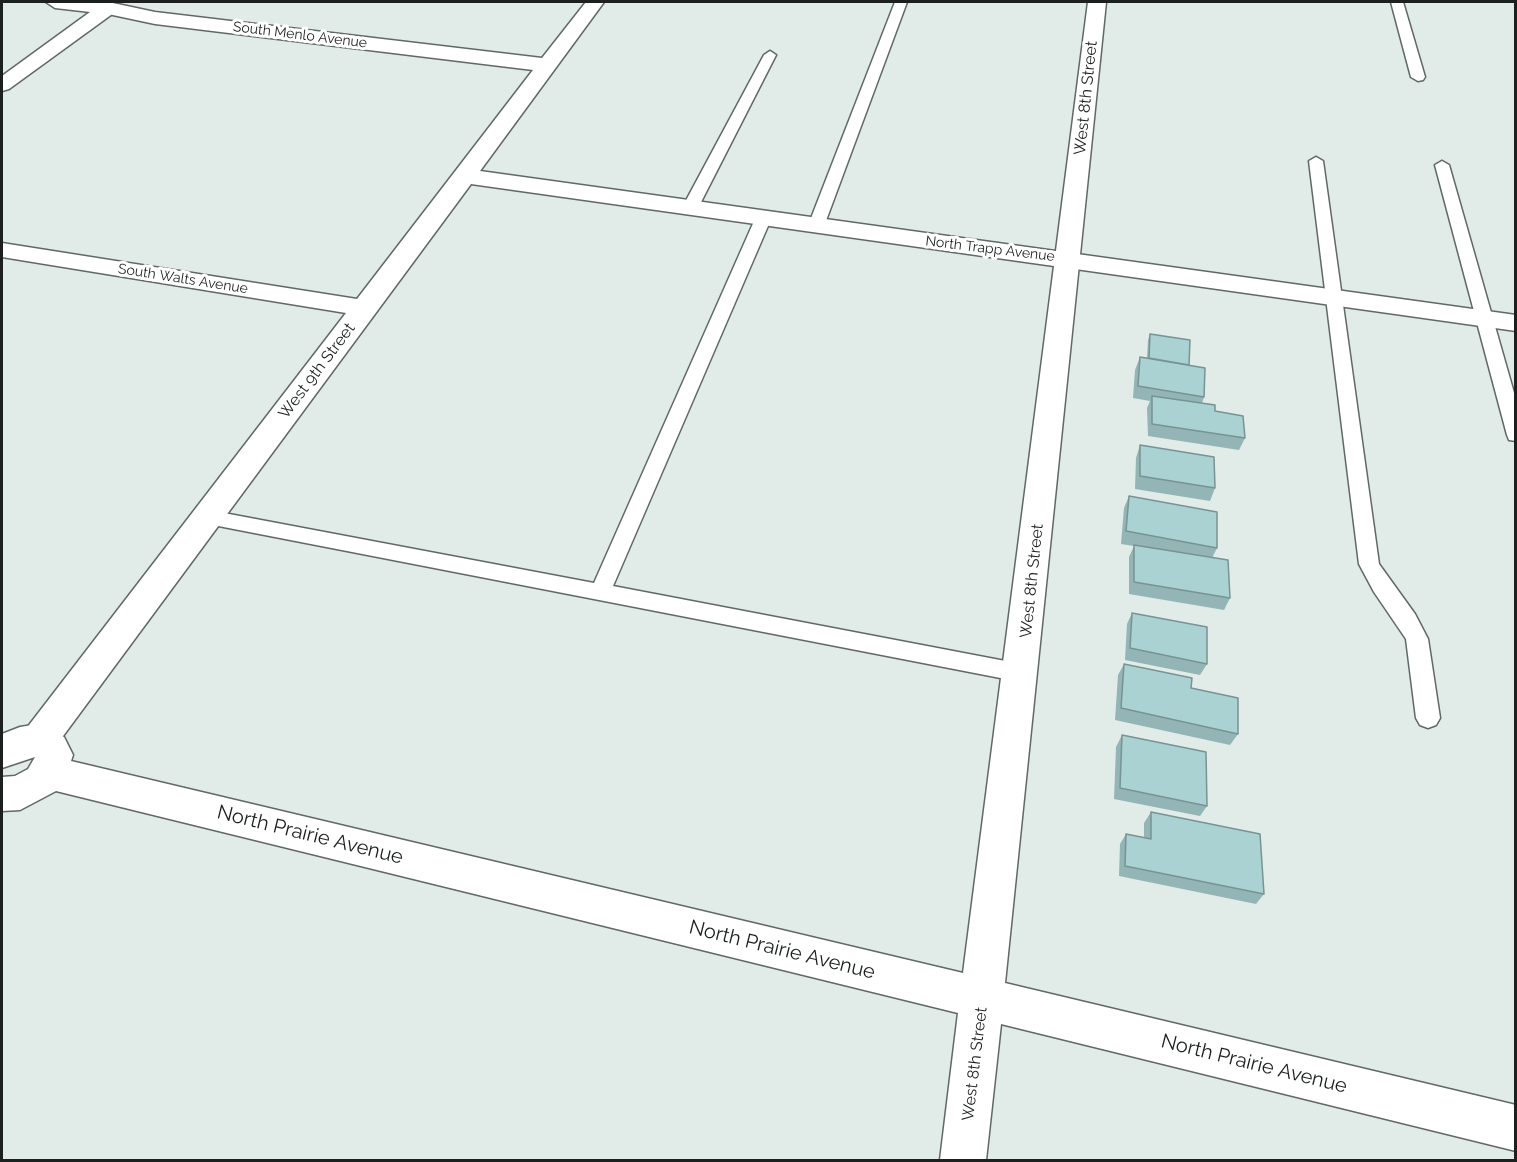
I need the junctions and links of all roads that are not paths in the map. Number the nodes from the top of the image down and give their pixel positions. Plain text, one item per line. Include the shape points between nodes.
1 (55, 2) edge
2 (595, 2) edge
3 (901, 2) edge
4 (1097, 2) edge
5 (1397, 2) edge
6 (110, 5) edge
7 (770, 55) dead end
8 (546, 65) junction
9 (1418, 77) dead end
10 (2, 85) edge
11 (1316, 161) dead end
12 (1442, 165) dead end
13 (465, 176) junction
14 (690, 208) junction
15 (763, 219) junction
16 (816, 226) junction
17 (2, 250) edge
18 (1068, 259) junction
19 (1334, 297) junction
20 (365, 308) junction
21 (1485, 318) junction
22 (1515, 323) edge
23 (1515, 435) edge
24 (208, 517) junction
25 (600, 592) junction
26 (1021, 673) junction
27 (1428, 718) dead end
28 (2, 752) edge
29 (44, 756) junction
30 (2, 794) edge
31 (982, 998) junction
32 (1515, 1128) edge
33 (963, 1161) edge

1 - 6 street, South Menlo Avenue
2 - 8 street, West 9th Street
3 - 16 lane
4 - 18 street, West 8th Street
5 - 9 lane
6 - 8 street, South Menlo Avenue via 155,18
6 - 10 street
7 - 14 lane
8 - 13 street, West 9th Street
11 - 19 lane
12 - 21 lane
13 - 14 street, North Trapp Avenue
13 - 20 street, West 9th Street
14 - 15 street, North Trapp Avenue
15 - 16 street, North Trapp Avenue
15 - 25 lane
16 - 18 street, North Trapp Avenue
17 - 20 street, South Walts Avenue
18 - 19 street, North Trapp Avenue
18 - 26 street, West 8th Street
19 - 21 street, North Trapp Avenue
19 - 27 lane via 1369,564 1417,639
20 - 24 street, West 9th Street
21 - 22 street, North Trapp Avenue
21 - 23 lane
24 - 25 lane
24 - 29 street, West 9th Street
25 - 26 lane
26 - 31 street, West 8th Street
28 - 29 street via 20,742
29 - 30 street via 31,788
29 - 31 street, North Prairie Avenue
31 - 32 street, North Prairie Avenue
31 - 33 street, West 8th Street

